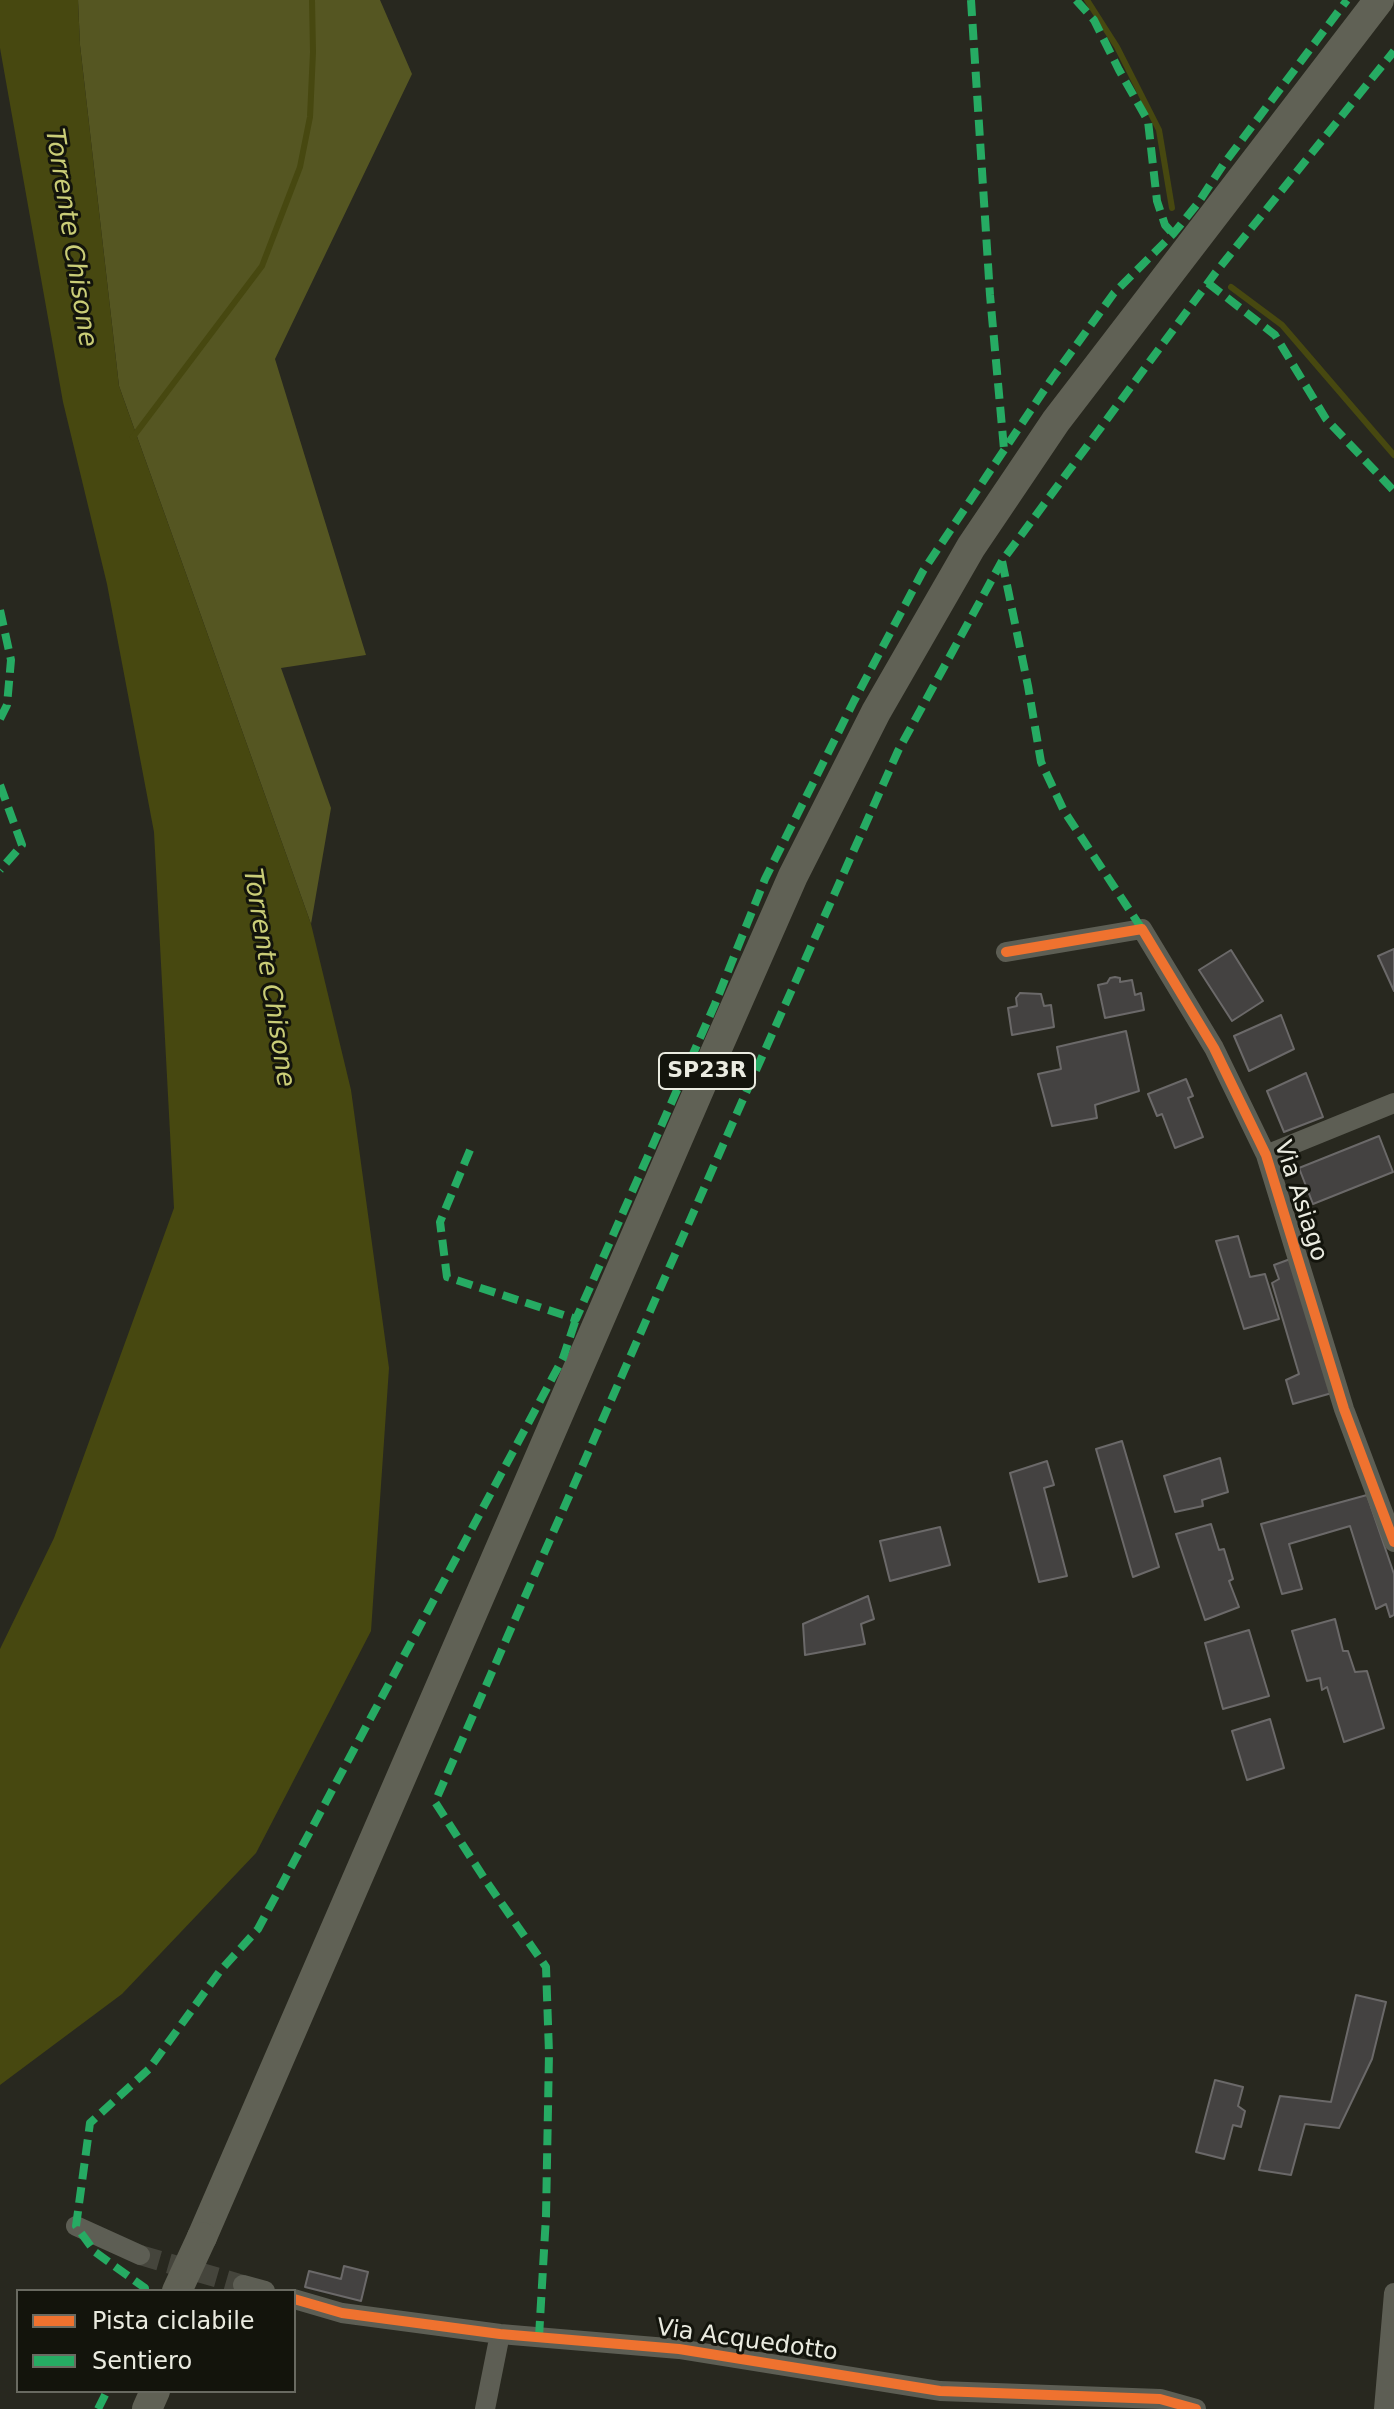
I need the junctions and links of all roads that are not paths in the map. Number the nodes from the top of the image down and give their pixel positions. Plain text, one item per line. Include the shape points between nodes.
1 (1379, 0) edge
2 (1394, 10) edge
3 (1006, 952) dead end
4 (1394, 1103) edge
5 (1266, 1155) junction
6 (1394, 1542) edge
7 (76, 2226) dead end
8 (212, 2239) junction
9 (140, 2255) tunnel mouth
10 (243, 2285) dead end
11 (178, 2289) edge
12 (200, 2289) edge
13 (258, 2289) edge
14 (1394, 2293) edge
15 (296, 2300) edge
16 (500, 2334) junction
17 (1391, 2363) edge
18 (485, 2409) edge
19 (1196, 2409) edge
20 (1384, 2409) edge

1 - 8 highway, SP23R via 1056,421 971,547 876,712 793,876 720,1041
2 - 8 highway, SP23R via 1072,430 994,546 896,716 814,878
3 - 5 street, Via Asiago via 1142,929 1214,1048
4 - 5 street, Via Asiago
5 - 6 street, Via Asiago via 1344,1409
7 - 9 street
8 - 11 highway, SP23R, bridge
8 - 12 highway, SP23R
10 - 13 street
14 - 17 street
15 - 16 street, Via Acquedotto via 342,2313
16 - 18 street
16 - 19 street, Via Acquedotto via 679,2349 940,2391 1160,2399
17 - 20 street

